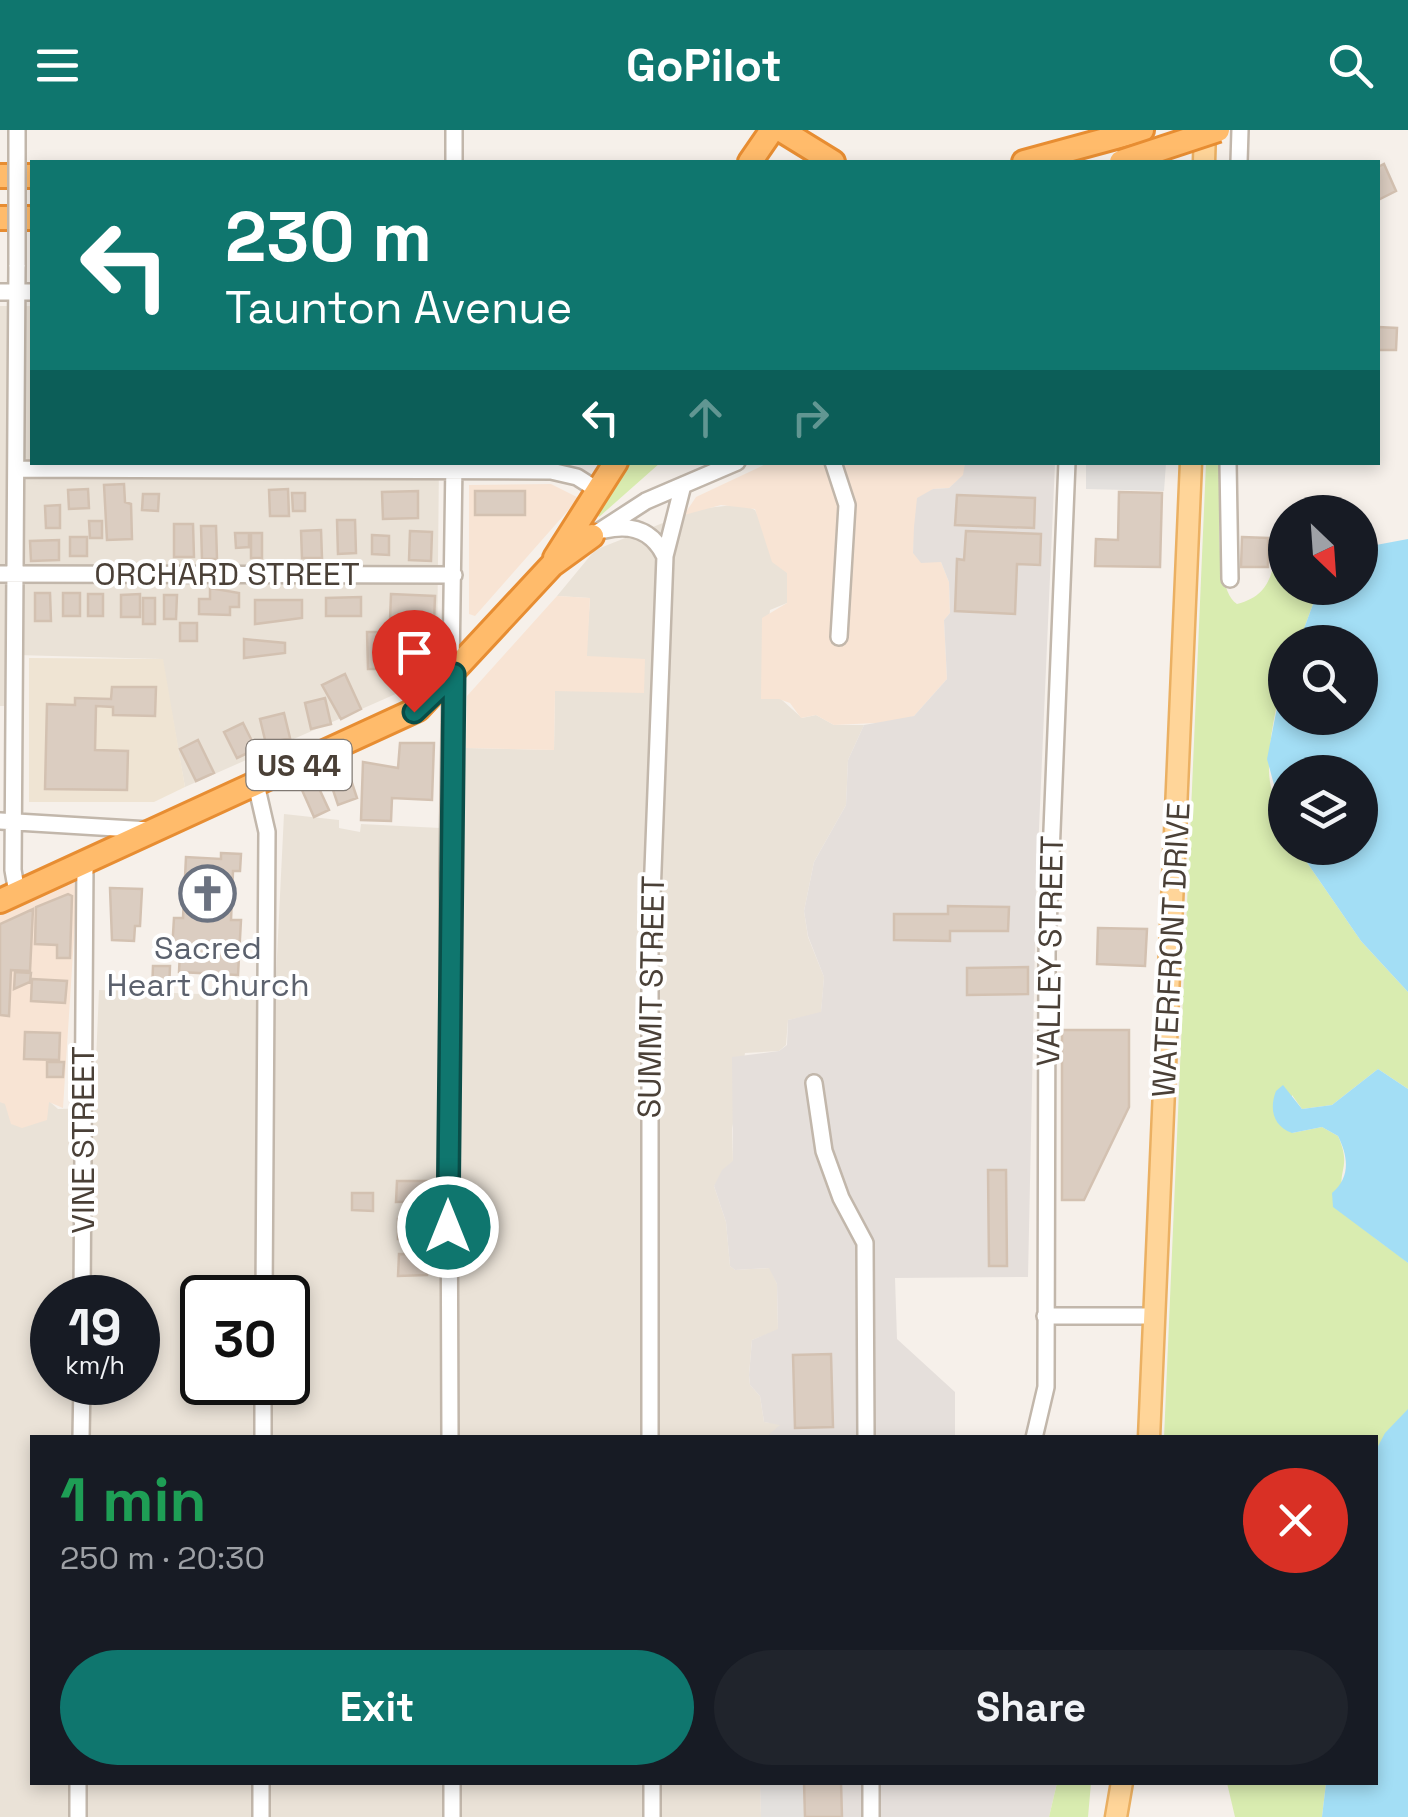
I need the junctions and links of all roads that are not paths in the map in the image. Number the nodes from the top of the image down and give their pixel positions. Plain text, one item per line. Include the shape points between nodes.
1 (17, 130) edge
2 (772, 130) edge
3 (781, 130) edge
4 (1142, 130) edge
5 (1205, 130) edge
6 (1218, 130) edge
7 (1240, 130) edge
8 (751, 160) edge
9 (830, 160) edge
10 (1032, 160) edge
11 (1128, 160) edge
12 (1204, 160) edge
13 (1239, 160) edge
14 (0, 176) edge
15 (30, 176) edge
16 (0, 218) edge
17 (30, 218) edge
18 (16, 292) edge
19 (614, 465) edge
20 (730, 465) edge
21 (834, 465) edge
22 (1067, 465) edge
23 (1191, 465) edge
24 (1228, 465) edge
25 (454, 466) edge
26 (16, 469) junction
27 (683, 485) junction
28 (599, 491) junction
29 (592, 536) junction
30 (664, 556) junction
31 (552, 565) junction
32 (8, 574) edge
33 (454, 575) junction
34 (1230, 580) dead end
35 (840, 637) dead end
36 (454, 674) junction
37 (256, 784) junction
38 (7, 821) edge
39 (153, 831) junction
40 (85, 862) junction
41 (9, 897) edge
42 (814, 1082) dead end
43 (82, 1275) edge
44 (264, 1275) edge
45 (1045, 1316) junction
46 (1154, 1316) junction
47 (82, 1405) edge
48 (264, 1405) edge
49 (81, 1435) edge
50 (263, 1435) edge
51 (450, 1435) edge
52 (650, 1435) edge
53 (866, 1435) edge
54 (1035, 1435) edge
55 (1148, 1435) edge
56 (78, 1785) edge
57 (261, 1785) edge
58 (452, 1785) edge
59 (652, 1785) edge
60 (871, 1785) edge
61 (1121, 1785) edge
62 (78, 1817) edge
63 (261, 1817) edge
64 (452, 1817) edge
65 (652, 1817) edge
66 (871, 1817) edge
67 (1116, 1817) edge

1 - 18 street, bridge
2 - 8 highway
3 - 9 highway
4 - 10 highway
5 - 12 main road
6 - 11 highway, bridge
7 - 13 street
14 - 15 highway
16 - 17 highway
18 - 26 street
19 - 28 highway, US 44
20 - 27 street
21 - 35 street via 847,498
22 - 45 street, VALLEY STREET via 1048,953
23 - 46 main road, WATERFRONT DRIVE
24 - 34 street
25 - 26 street
25 - 28 street via 561,472
25 - 33 street
26 - 32 street
27 - 29 street
27 - 30 street, SUMMIT STREET
28 - 31 highway, US 44
29 - 30 street via 615,528 639,530
29 - 31 highway, US 44
30 - 52 street, SUMMIT STREET via 648,1004
31 - 36 highway, US 44
32 - 33 street, ORCHARD STREET
32 - 38 street
33 - 36 street
36 - 37 highway, US 44 via 410,714
36 - 51 street
37 - 39 highway, US 44
37 - 44 street via 266,832
38 - 39 street
38 - 41 street
39 - 40 highway, US 44
40 - 41 highway, US 44
40 - 43 street, VINE STREET
42 - 53 street via 824,1151 865,1243
45 - 46 street
45 - 54 street, VALLEY STREET via 1045,1397
46 - 55 main road, WATERFRONT DRIVE
47 - 49 street
48 - 50 street
56 - 62 street
57 - 63 street
58 - 64 street
59 - 65 street
60 - 66 street
61 - 67 main road

